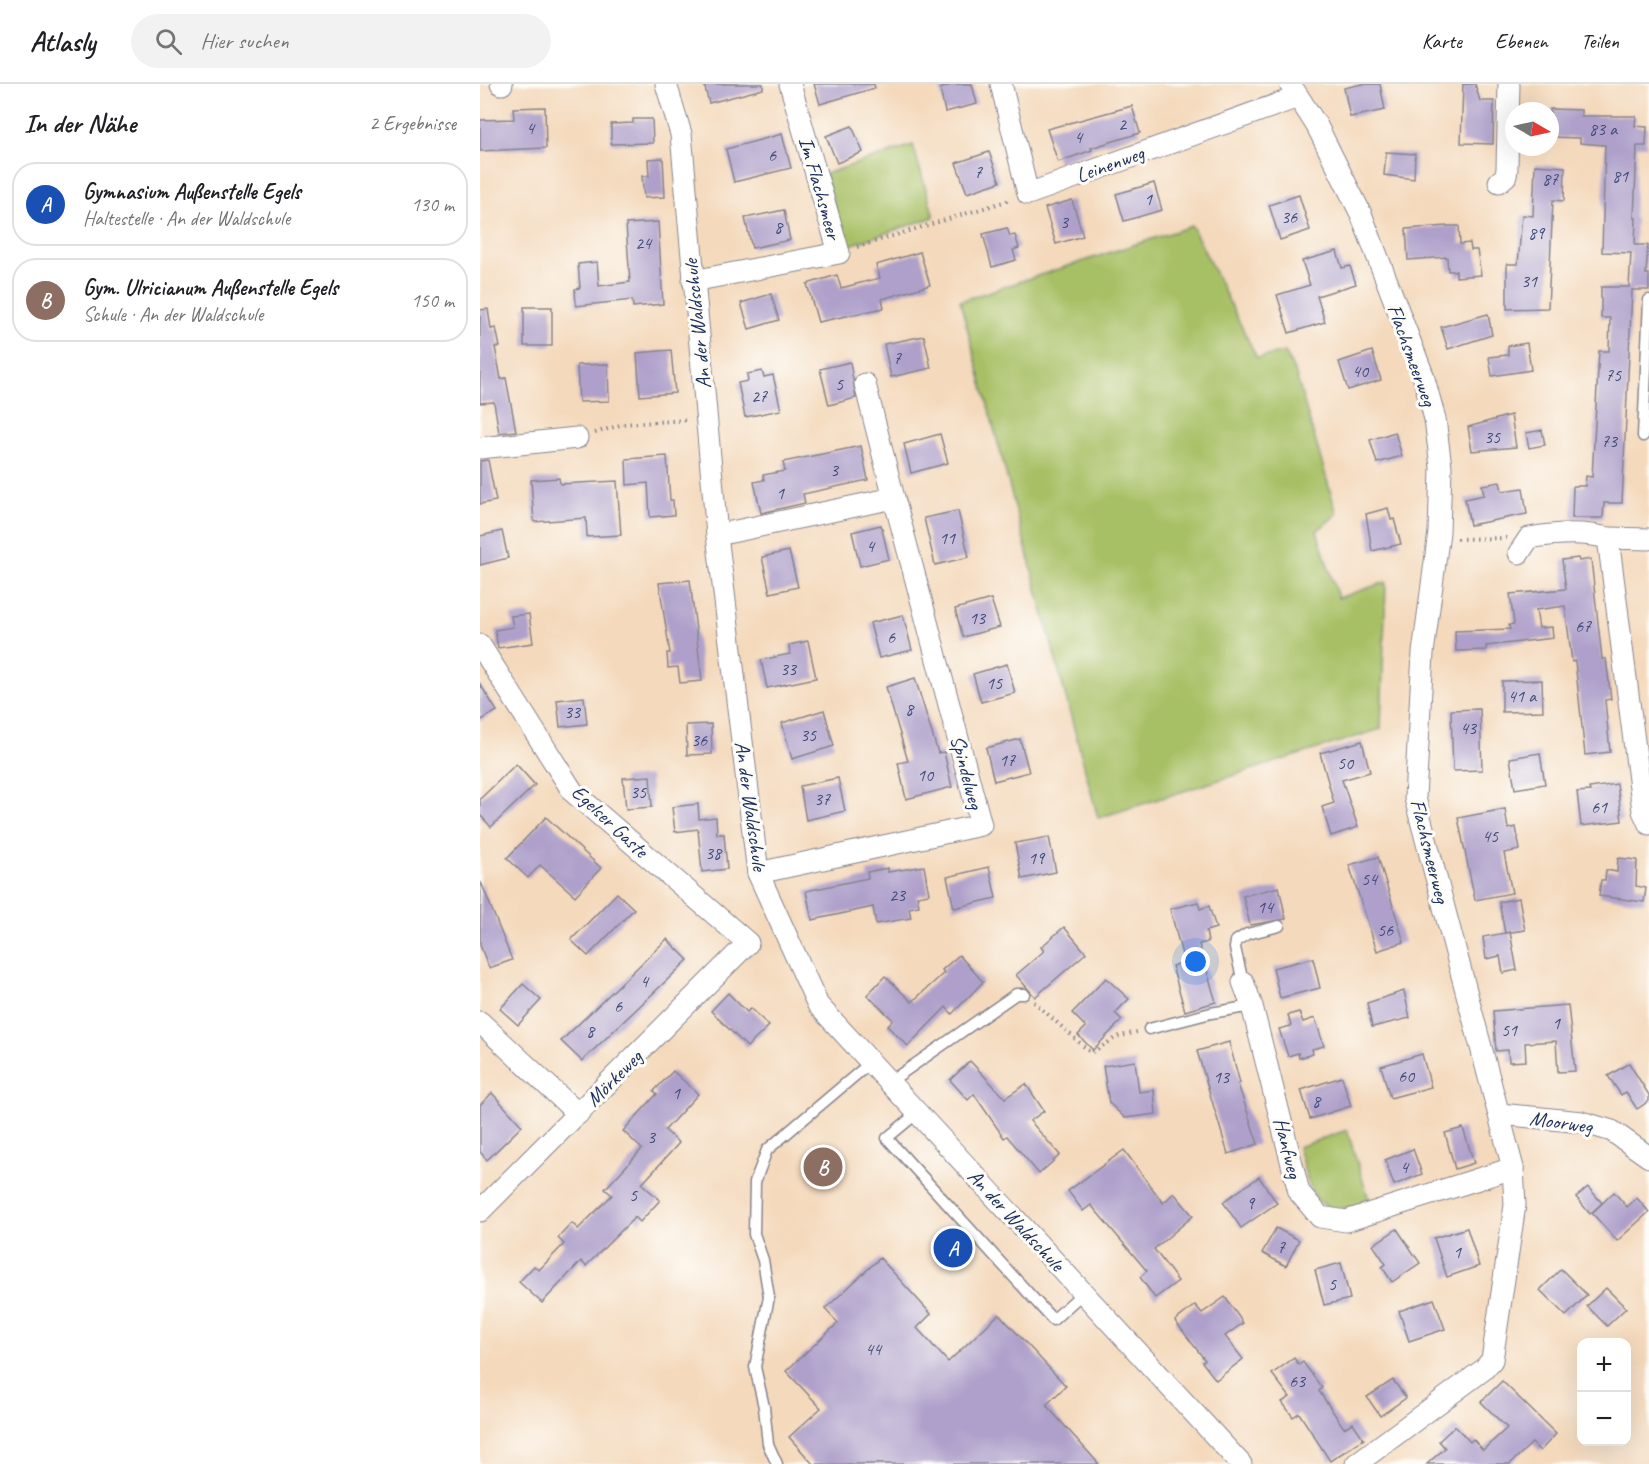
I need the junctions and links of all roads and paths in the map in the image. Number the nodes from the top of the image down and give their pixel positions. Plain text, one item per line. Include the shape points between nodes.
1 (666, 84) edge
2 (789, 84) edge
3 (1001, 84) edge
4 (1509, 84) edge
5 (1294, 90) edge
6 (1499, 182) dead end
7 (1029, 194) junction
8 (839, 253) junction
9 (693, 281) junction
10 (1649, 300) edge
11 (1648, 364) edge
12 (865, 384) dead end
13 (707, 419) junction
14 (1643, 436) dead end
15 (577, 438) joint
16 (480, 448) edge
17 (894, 498) junction
18 (717, 535) junction
19 (1534, 537) junction
20 (1608, 538) junction
21 (1649, 539) edge
22 (1438, 540) junction
23 (1519, 553) dead end
24 (480, 645) edge
25 (1649, 824) edge
26 (758, 873) junction
27 (1280, 926) dead end
28 (748, 943) joint
29 (1243, 982) joint
30 (1024, 994) joint
31 (1252, 1006) junction
32 (480, 1022) edge
33 (1149, 1029) joint
34 (870, 1064) junction
35 (888, 1083) junction
36 (578, 1114) junction
37 (916, 1114) junction
38 (1500, 1114) junction
39 (1649, 1157) edge
40 (1513, 1168) junction
41 (480, 1211) edge
42 (1084, 1292) junction
43 (777, 1464) edge
44 (1241, 1464) edge
45 (1356, 1464) edge

1 - 9 street, An der Waldschule via 681,134
2 - 8 street, Im Flachsmeer
3 - 7 street
4 - 6 street via 1508,168
5 - 7 street, Leinenweg
5 - 22 street, Flachsmeerweg via 1351,192 1423,375 1435,419 1441,467
7 - 8 path
8 - 9 street, Im Flachsmeer
9 - 13 street, An der Waldschule
10 - 11 lane
11 - 14 lane
12 - 17 street, Spindelweg
13 - 15 path via 623,424
13 - 18 street, An der Waldschule
15 - 16 street
17 - 18 street
17 - 26 street, Spindelweg via 981,825
18 - 26 street, An der Waldschule
19 - 20 street via 1590,534
19 - 22 path
19 - 23 street
20 - 21 street
20 - 25 street via 1643,811
22 - 38 street, Flachsmeerweg via 1423,653 1415,798
24 - 28 street, Egelser Gaste via 573,792
26 - 34 street, An der Waldschule via 818,1005
27 - 29 lane via 1247,934 1236,941
28 - 36 street, Mörkeweg
29 - 31 street, Hanfweg
30 - 33 path via 1091,1053 1117,1037
30 - 35 lane via 1016,994
31 - 33 lane via 1211,1012
31 - 40 street, Hanfweg via 1299,1192 1320,1217 1346,1221
32 - 36 street
34 - 35 street, An der Waldschule
34 - 43 lane via 768,1150 755,1182 754,1234 769,1297 755,1367 768,1444
35 - 37 street, An der Waldschule
36 - 41 street, Mörkeweg
37 - 42 street, An der Waldschule
37 - 42 lane via 887,1138 1053,1320
38 - 39 street, Moorweg via 1592,1125 1612,1131
38 - 40 street, Flachsmeerweg
40 - 45 street, Flachsmeerweg via 1515,1204 1492,1360
42 - 44 street, An der Waldschule

